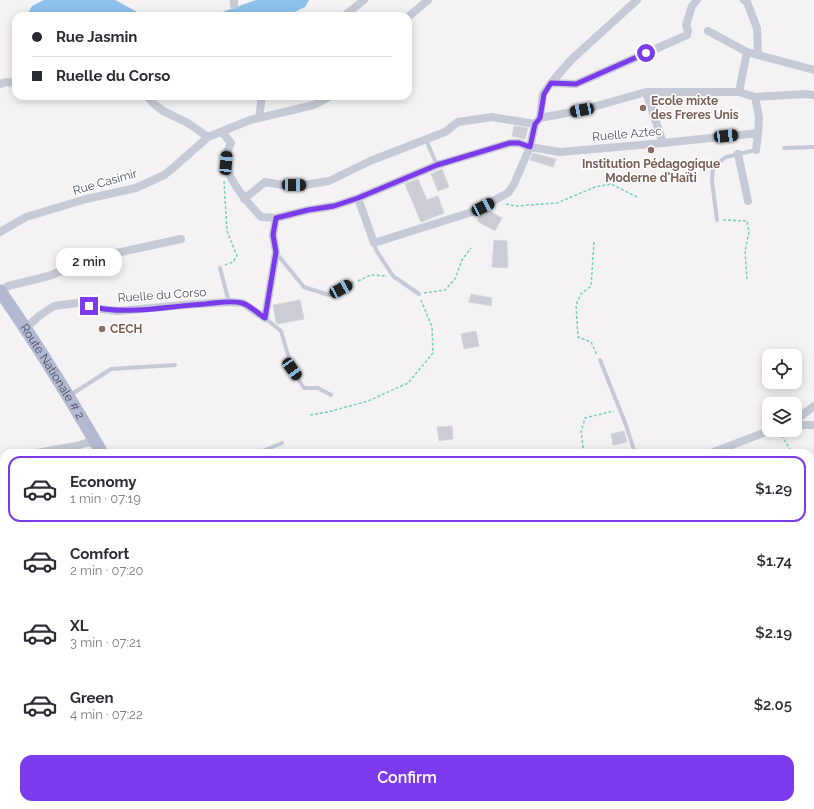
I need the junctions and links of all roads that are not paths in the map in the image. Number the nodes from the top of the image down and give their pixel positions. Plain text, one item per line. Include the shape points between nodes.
1 (364, 0) edge
2 (428, 0) edge
3 (637, 0) edge
4 (697, 0) edge
5 (744, 0) edge
6 (349, 12) edge
7 (412, 14) edge
8 (708, 31) dead end
9 (747, 52) junction
10 (758, 55) junction
11 (814, 70) edge
12 (12, 83) edge
13 (551, 83) junction
14 (0, 84) edge
15 (646, 92) junction
16 (739, 92) junction
17 (814, 95) edge
18 (755, 97) junction
19 (150, 100) edge
20 (261, 100) edge
21 (323, 100) edge
22 (259, 118) junction
23 (537, 121) junction
24 (222, 132) junction
25 (758, 133) junction
26 (208, 137) junction
27 (425, 140) junction
28 (663, 143) junction
29 (530, 147) junction
30 (814, 147) edge
31 (784, 148) dead end
32 (756, 150) joint
33 (738, 154) junction
34 (437, 165) junction
35 (244, 198) junction
36 (358, 198) junction
37 (748, 201) dead end
38 (276, 218) junction
39 (717, 220) road end
40 (0, 232) edge
41 (181, 240) dead end
42 (374, 243) junction
43 (276, 252) junction
44 (220, 268) road end
45 (352, 283) road end
46 (0, 291) edge
47 (419, 294) road end
48 (229, 302) junction
49 (265, 318) junction
50 (26, 328) junction
51 (600, 360) road end
52 (175, 365) dead end
53 (331, 395) dead end
54 (69, 396) junction
55 (814, 406) edge
56 (802, 415) edge
57 (802, 425) edge
58 (814, 425) edge
59 (762, 433) edge
60 (282, 443) dead end
61 (99, 448) edge
62 (59, 449) edge
63 (268, 449) edge
64 (634, 449) edge
65 (721, 449) edge

1 - 6 street
2 - 7 street
3 - 13 street via 572,59
4 - 13 street via 692,6 686,24 687,35 576,84
5 - 10 street via 757,28
8 - 9 street
9 - 10 street
9 - 16 street
10 - 11 street
12 - 14 street
13 - 23 street via 544,94
15 - 16 street
15 - 23 street
15 - 28 street
16 - 18 street
17 - 18 street
18 - 25 street via 759,117
19 - 26 street via 161,110
20 - 22 street
21 - 22 street via 314,105
22 - 24 street
23 - 27 street via 492,117 458,122 445,132
23 - 29 street
24 - 26 street
24 - 35 street via 231,143 227,151 226,172
25 - 28 street, Ruelle Aztec
25 - 32 street
26 - 40 street, Rue Casimir via 164,175 136,188 86,199 26,217
27 - 34 lane
27 - 35 street via 370,161 329,181 304,185 265,182
28 - 29 street, Ruelle Aztec via 560,152
29 - 34 street, Ruelle Aztec via 510,143
29 - 42 street via 508,193 472,212
30 - 31 lane
32 - 33 lane
33 - 37 street
33 - 39 lane via 726,157 713,167 712,181
34 - 36 street, Ruelle Aztec
35 - 38 street via 262,217
36 - 38 street, Ruelle Aztec via 334,206
36 - 42 street
38 - 43 street via 273,235
41 - 46 street via 116,253 49,276 8,286
42 - 47 lane via 392,276
43 - 45 lane via 304,287 329,295
43 - 49 street
44 - 48 lane
46 - 50 main road, Route Nationale # 2
48 - 49 street, Ruelle du Corso via 243,303
48 - 50 street, Ruelle du Corso via 119,311 77,303 54,306
49 - 53 lane, Ruelle du Corso via 281,331 292,369 304,388 318,388
50 - 54 main road, Route Nationale # 2
51 - 64 lane
52 - 54 lane via 111,370
54 - 61 main road, Route Nationale # 2
55 - 56 street
57 - 58 street
59 - 65 street
60 - 63 lane
61 - 62 street via 86,443

